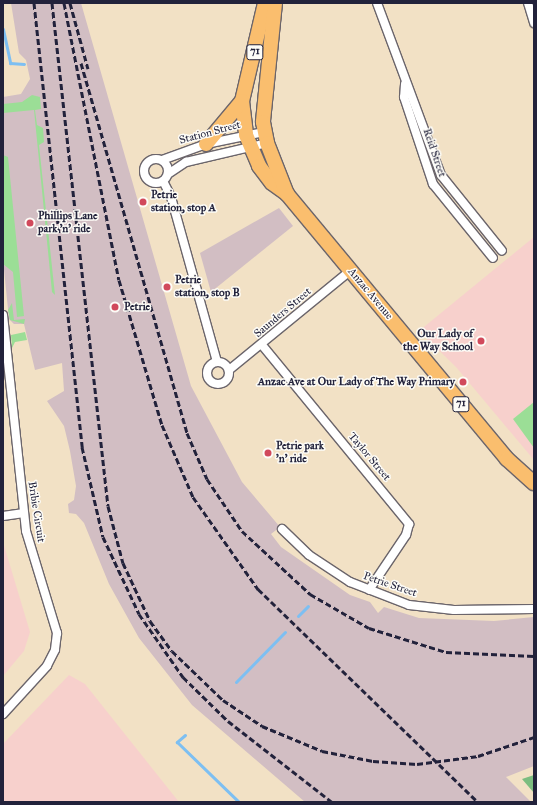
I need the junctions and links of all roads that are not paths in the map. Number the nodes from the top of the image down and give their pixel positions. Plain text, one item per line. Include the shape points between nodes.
1 (265, 3) edge
2 (275, 3) edge
3 (377, 3) edge
4 (528, 3) edge
5 (534, 23) edge
6 (405, 84) junction
7 (242, 101) junction
8 (266, 138) junction
9 (248, 141) junction
10 (206, 144) junction
11 (162, 160) junction
12 (168, 174) junction
13 (163, 181) junction
14 (287, 194) junction
15 (502, 251) dead end
16 (493, 258) dead end
17 (350, 271) junction
18 (3, 315) edge
19 (262, 345) junction
20 (217, 362) junction
21 (229, 370) junction
22 (534, 483) edge
23 (24, 513) junction
24 (3, 516) edge
25 (282, 529) dead end
26 (369, 590) junction
27 (534, 609) edge
28 (3, 714) edge

1 - 7 highway, Anzac Avenue / 71
2 - 8 highway, Anzac Avenue / 71 via 263,95
3 - 6 street, Reid Street
4 - 5 street
6 - 15 street, Reid Street via 413,94 444,181
6 - 16 street, Reid Street via 404,98 433,184
7 - 9 highway, Anzac Avenue / 71
7 - 10 highway
8 - 9 street, Station Street
8 - 9 street, Station Street
8 - 14 highway, Anzac Avenue / 71
9 - 10 street, Station Street
9 - 12 street, Station Street via 186,162
9 - 14 highway, Anzac Avenue / 71 via 265,174
10 - 11 street, Station Street
11 - 12 street
11 - 13 street via 149,161 144,171 148,181
12 - 13 street
13 - 20 street via 171,197
14 - 17 highway, Anzac Avenue / 71
17 - 19 street, Saunders Street
17 - 22 highway, Anzac Avenue / 71 via 507,460
18 - 23 street, Bribie Circuit
19 - 21 street, Saunders Street
19 - 26 street, Taylor Street via 408,524 406,535
20 - 21 street
20 - 21 street via 208,369 211,381 224,382
23 - 24 street
23 - 28 street, Bribie Circuit via 34,559 54,620 57,641 47,666
25 - 26 street, Petrie Street via 330,569
26 - 27 street, Petrie Street via 430,608 486,611

